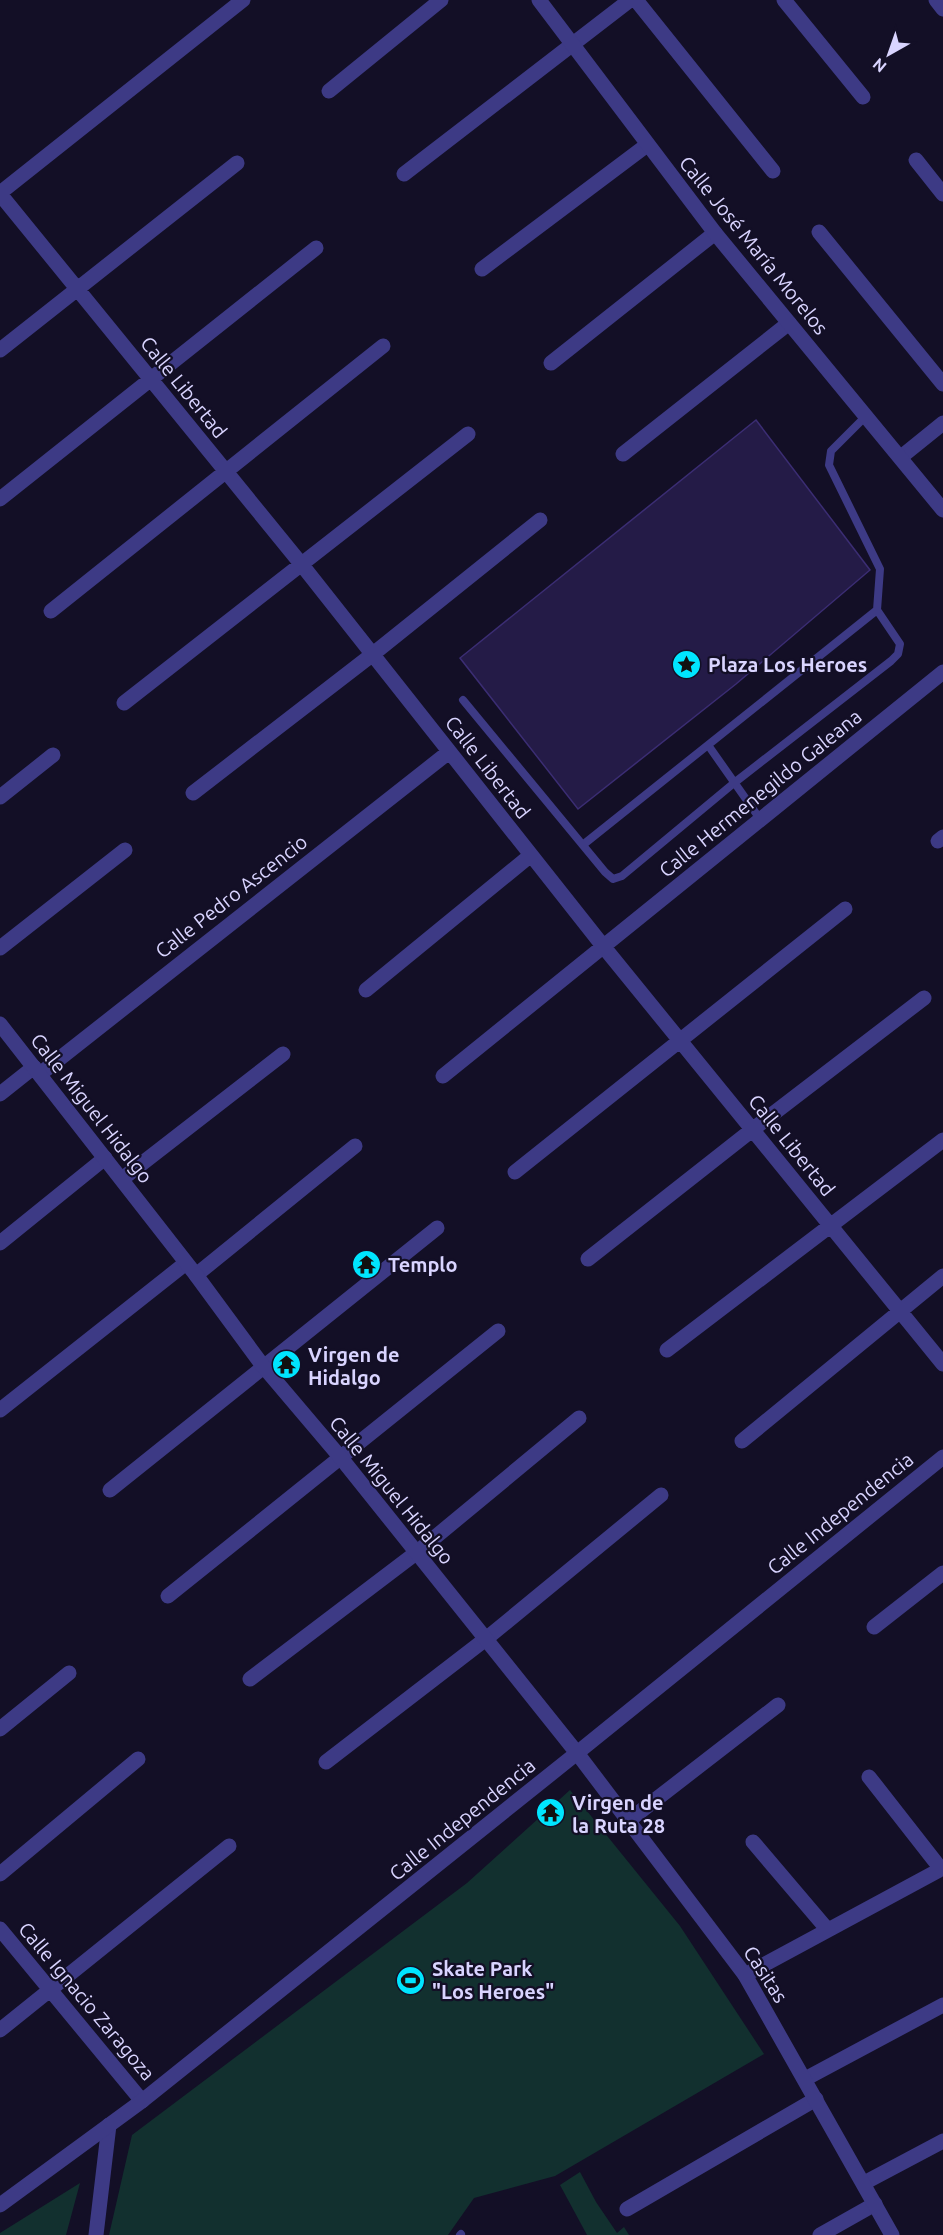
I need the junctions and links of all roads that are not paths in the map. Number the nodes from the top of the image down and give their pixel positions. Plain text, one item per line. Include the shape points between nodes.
1 (243, 0) edge
2 (441, 0) edge
3 (539, 0) edge
4 (630, 0) edge
5 (636, 0) edge
6 (784, 0) edge
7 (936, 0) edge
8 (943, 9) edge
9 (574, 44) junction
10 (329, 91) dead end
11 (863, 96) dead end
12 (647, 145) junction
13 (916, 160) dead end
14 (237, 163) dead end
15 (773, 171) dead end
16 (404, 174) dead end
17 (0, 194) edge
18 (943, 194) edge
19 (819, 232) dead end
20 (715, 233) junction
21 (316, 248) dead end
22 (482, 269) dead end
23 (77, 289) junction
24 (789, 323) junction
25 (383, 346) dead end
26 (0, 350) edge
27 (551, 363) dead end
28 (150, 380) junction
29 (943, 384) edge
30 (866, 416) junction
31 (943, 423) edge
32 (468, 434) dead end
33 (623, 454) dead end
34 (901, 457) junction
35 (225, 471) junction
36 (0, 499) edge
37 (943, 510) edge
38 (540, 520) dead end
39 (302, 565) junction
40 (877, 610) junction
41 (51, 611) dead end
42 (373, 654) junction
43 (943, 672) edge
44 (463, 700) dead end
45 (124, 703) dead end
46 (708, 745) junction
47 (449, 752) junction
48 (53, 754) dead end
49 (734, 783) junction
50 (193, 793) dead end
51 (0, 797) edge
52 (760, 819) junction
53 (584, 844) junction
54 (125, 850) dead end
55 (531, 855) junction
56 (844, 909) dead end
57 (603, 946) junction
58 (0, 948) edge
59 (366, 990) dead end
60 (924, 998) dead end
61 (0, 1024) edge
62 (679, 1040) junction
63 (283, 1054) dead end
64 (37, 1071) junction
65 (443, 1076) dead end
66 (0, 1094) edge
67 (752, 1130) junction
68 (943, 1140) edge
69 (356, 1146) dead end
70 (105, 1158) junction
71 (515, 1173) dead end
72 (122, 1179) junction
73 (830, 1226) junction
74 (437, 1228) dead end
75 (0, 1243) edge
76 (588, 1259) dead end
77 (191, 1269) junction
78 (943, 1276) edge
79 (899, 1311) junction
80 (498, 1330) dead end
81 (667, 1350) dead end
82 (943, 1364) edge
83 (263, 1366) junction
84 (0, 1410) edge
85 (579, 1418) dead end
86 (742, 1441) dead end
87 (943, 1457) edge
88 (341, 1458) junction
89 (110, 1490) dead end
90 (661, 1495) dead end
91 (416, 1553) junction
92 (943, 1573) edge
93 (168, 1596) dead end
94 (874, 1627) dead end
95 (487, 1638) junction
96 (69, 1673) dead end
97 (250, 1679) dead end
98 (778, 1704) dead end
99 (0, 1729) edge
100 (577, 1753) junction
101 (138, 1759) dead end
102 (326, 1762) dead end
103 (869, 1777) dead end
104 (628, 1821) junction
105 (753, 1842) dead end
106 (229, 1846) dead end
107 (942, 1868) edge
108 (0, 1874) edge
109 (0, 1929) edge
110 (826, 1929) junction
111 (745, 1975) junction
112 (51, 1989) junction
113 (943, 2005) edge
114 (0, 2030) edge
115 (805, 2079) junction
116 (816, 2099) junction
117 (142, 2101) junction
118 (109, 2126) junction
119 (943, 2141) edge
120 (864, 2183) junction
121 (875, 2204) junction
122 (0, 2205) edge
123 (627, 2209) dead end
124 (96, 2235) edge
125 (820, 2235) edge
126 (892, 2235) edge

1 - 17 street
2 - 10 street
3 - 9 street, Calle José María Morelos
4 - 9 street
5 - 15 street
6 - 11 street
7 - 8 street
9 - 12 street, Calle José María Morelos
9 - 16 street
12 - 20 street, Calle José María Morelos
12 - 22 street
13 - 18 street
14 - 23 street
17 - 23 street, Calle Libertad
19 - 29 street
20 - 24 street, Calle José María Morelos
20 - 27 street
21 - 28 street
23 - 26 street
23 - 28 street, Calle Libertad
24 - 30 street, Calle José María Morelos
24 - 33 street
25 - 35 street
28 - 35 street, Calle Libertad
28 - 36 street
30 - 34 street, Calle José María Morelos
30 - 40 lane via 831,452 829,465 880,569
31 - 34 street
32 - 39 street
34 - 37 street, Calle José María Morelos
35 - 39 street, Calle Libertad
35 - 41 street
38 - 42 street
39 - 42 street, Calle Libertad
39 - 45 street
40 - 46 lane
40 - 49 lane via 900,644 898,654
42 - 47 street, Calle Libertad
42 - 50 street
43 - 52 street, Calle Hermenegildo Galeana
44 - 53 lane
46 - 49 lane
46 - 53 lane
47 - 55 street, Calle Libertad
47 - 64 street, Calle Pedro Ascencio
48 - 51 street
49 - 52 lane
49 - 53 lane via 622,876 613,879
52 - 57 street, Calle Hermenegildo Galeana
54 - 58 street
55 - 57 street, Calle Libertad
55 - 59 street
56 - 62 street
57 - 62 street, Calle Libertad
57 - 65 street, Calle Hermenegildo Galeana
60 - 67 street
61 - 64 street, Calle Miguel Hidalgo
62 - 67 street, Calle Libertad
62 - 71 street
63 - 72 street
64 - 66 street, Calle Pedro Ascencio
64 - 70 street, Calle Miguel Hidalgo
67 - 73 street, Calle Libertad
67 - 76 street
68 - 73 street
69 - 77 street
70 - 72 street, Calle Miguel Hidalgo
70 - 75 street
72 - 77 street, Calle Miguel Hidalgo
73 - 79 street, Calle Libertad
73 - 81 street
74 - 83 street
77 - 83 street, Calle Miguel Hidalgo
77 - 84 street
78 - 79 street
79 - 82 street, Calle Libertad
79 - 86 street
80 - 88 street
83 - 88 street, Calle Miguel Hidalgo
83 - 89 street
85 - 91 street
87 - 100 street, Calle Independencia
88 - 91 street, Calle Miguel Hidalgo
88 - 93 street
90 - 95 street
91 - 95 street, Calle Miguel Hidalgo
91 - 97 street
92 - 94 street
95 - 100 street, Calle Miguel Hidalgo
95 - 102 street
96 - 99 street
98 - 104 street
100 - 104 street, Casitas
100 - 117 street, Calle Independencia
101 - 108 street
103 - 107 street
104 - 111 street, Casitas
105 - 110 street
106 - 112 street
107 - 110 street
109 - 112 street, Calle Ignacio Zaragoza
110 - 111 street
111 - 115 street, Casitas
112 - 114 street
112 - 117 street, Calle Ignacio Zaragoza
113 - 115 street
115 - 116 street, Casitas
116 - 120 street, Casitas
116 - 123 street
117 - 118 street, Calle Independencia
118 - 122 street, Calle Independencia
118 - 124 street
119 - 120 street
120 - 121 street, Casitas
121 - 125 street
121 - 126 street, Casitas

